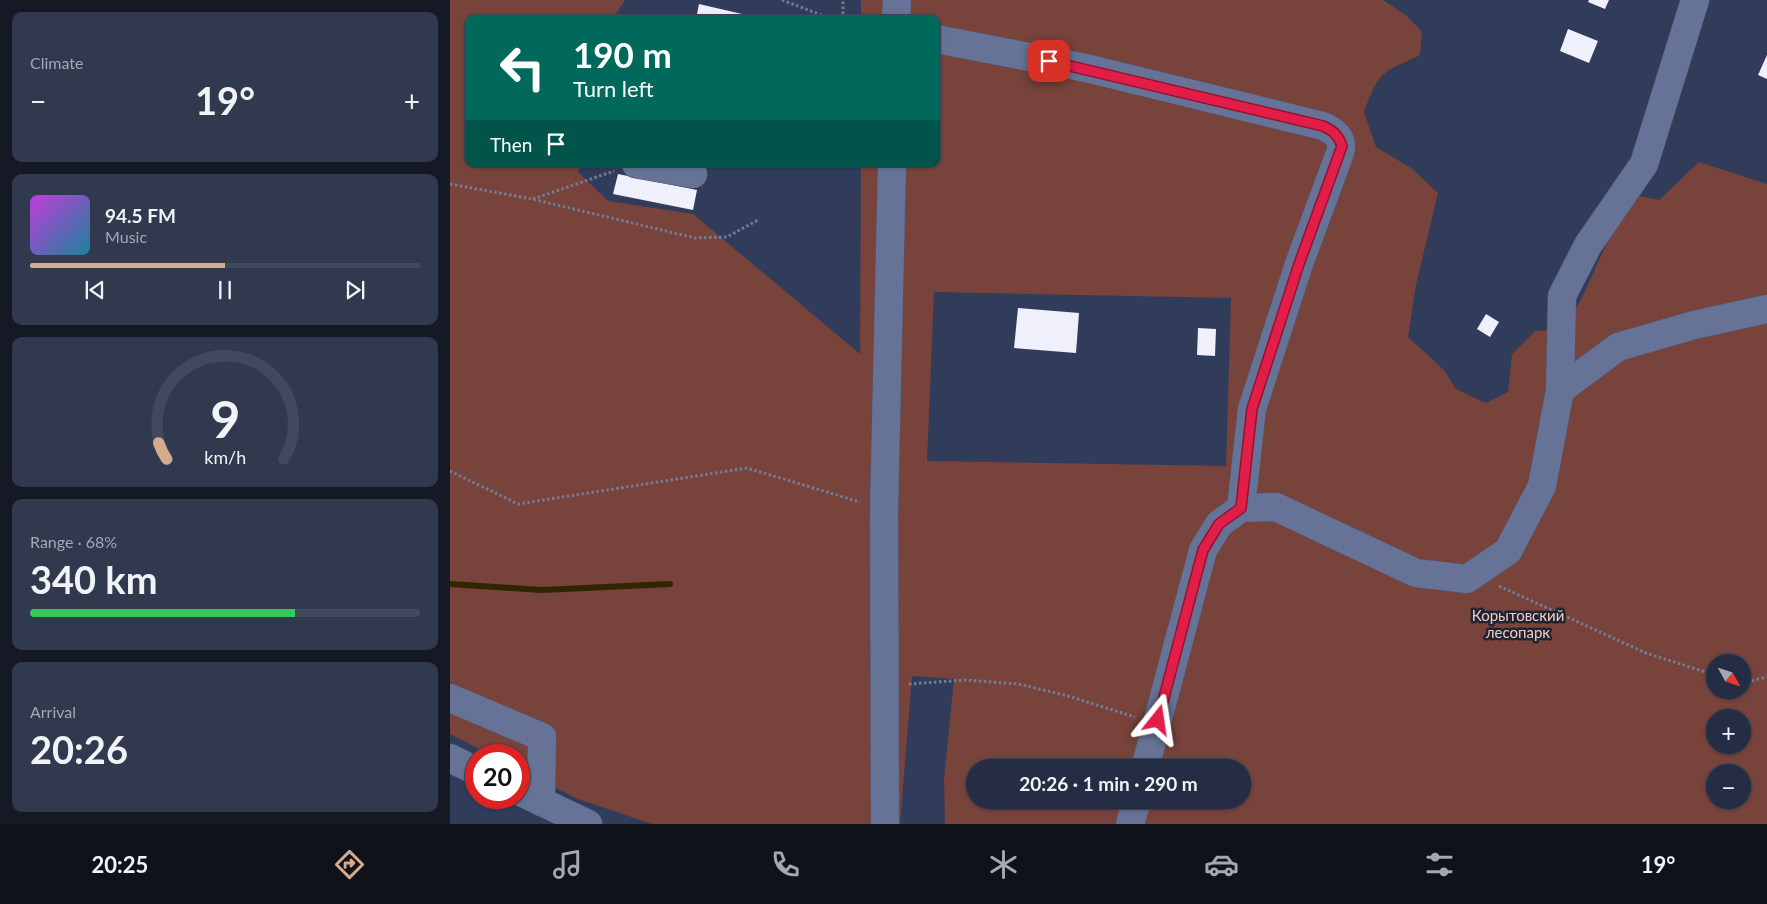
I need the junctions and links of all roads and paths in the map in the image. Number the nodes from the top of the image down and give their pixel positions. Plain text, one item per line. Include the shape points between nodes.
1 (782, 0) edge
2 (843, 0) edge
3 (897, 0) edge
4 (1695, 0) edge
5 (821, 15) edge
6 (843, 15) edge
7 (896, 15) edge
8 (940, 40) edge
9 (627, 167) edge
10 (653, 167) edge
11 (892, 167) edge
12 (694, 174) dead end
13 (450, 184) edge
14 (532, 199) junction
15 (758, 220) dead end
16 (1767, 309) edge
17 (1560, 390) junction
18 (450, 471) edge
19 (1241, 508) junction
20 (884, 510) junction
21 (1467, 579) junction
22 (1706, 672) edge
23 (885, 676) junction
24 (1767, 677) edge
25 (1751, 681) edge
26 (450, 698) edge
27 (1158, 720) junction
28 (450, 758) edge
29 (1147, 759) edge
30 (465, 766) edge
31 (530, 796) edge
32 (1134, 809) edge
33 (588, 824) edge
34 (886, 824) edge
35 (1130, 824) edge

1 - 5 path
2 - 6 path
3 - 7 street
4 - 17 street via 1644,164 1588,245 1562,296
8 - 19 street via 1086,68 1323,126 1339,137 1340,153 1299,264 1252,409
9 - 14 path
10 - 12 street
11 - 20 street
13 - 14 path
14 - 15 path via 695,238 728,236
16 - 17 street via 1694,325 1618,347
17 - 21 street via 1542,486 1508,551
18 - 20 path via 518,504 747,468
19 - 21 street via 1276,507 1416,573
19 - 27 street via 1219,524 1203,550
20 - 23 street
21 - 22 path via 1505,587 1646,653
23 - 27 path via 900,685 964,680 1018,684 1068,696 1124,715
23 - 34 street
24 - 25 path
26 - 31 street via 542,737
27 - 29 street
28 - 30 street
31 - 33 street
32 - 35 street

